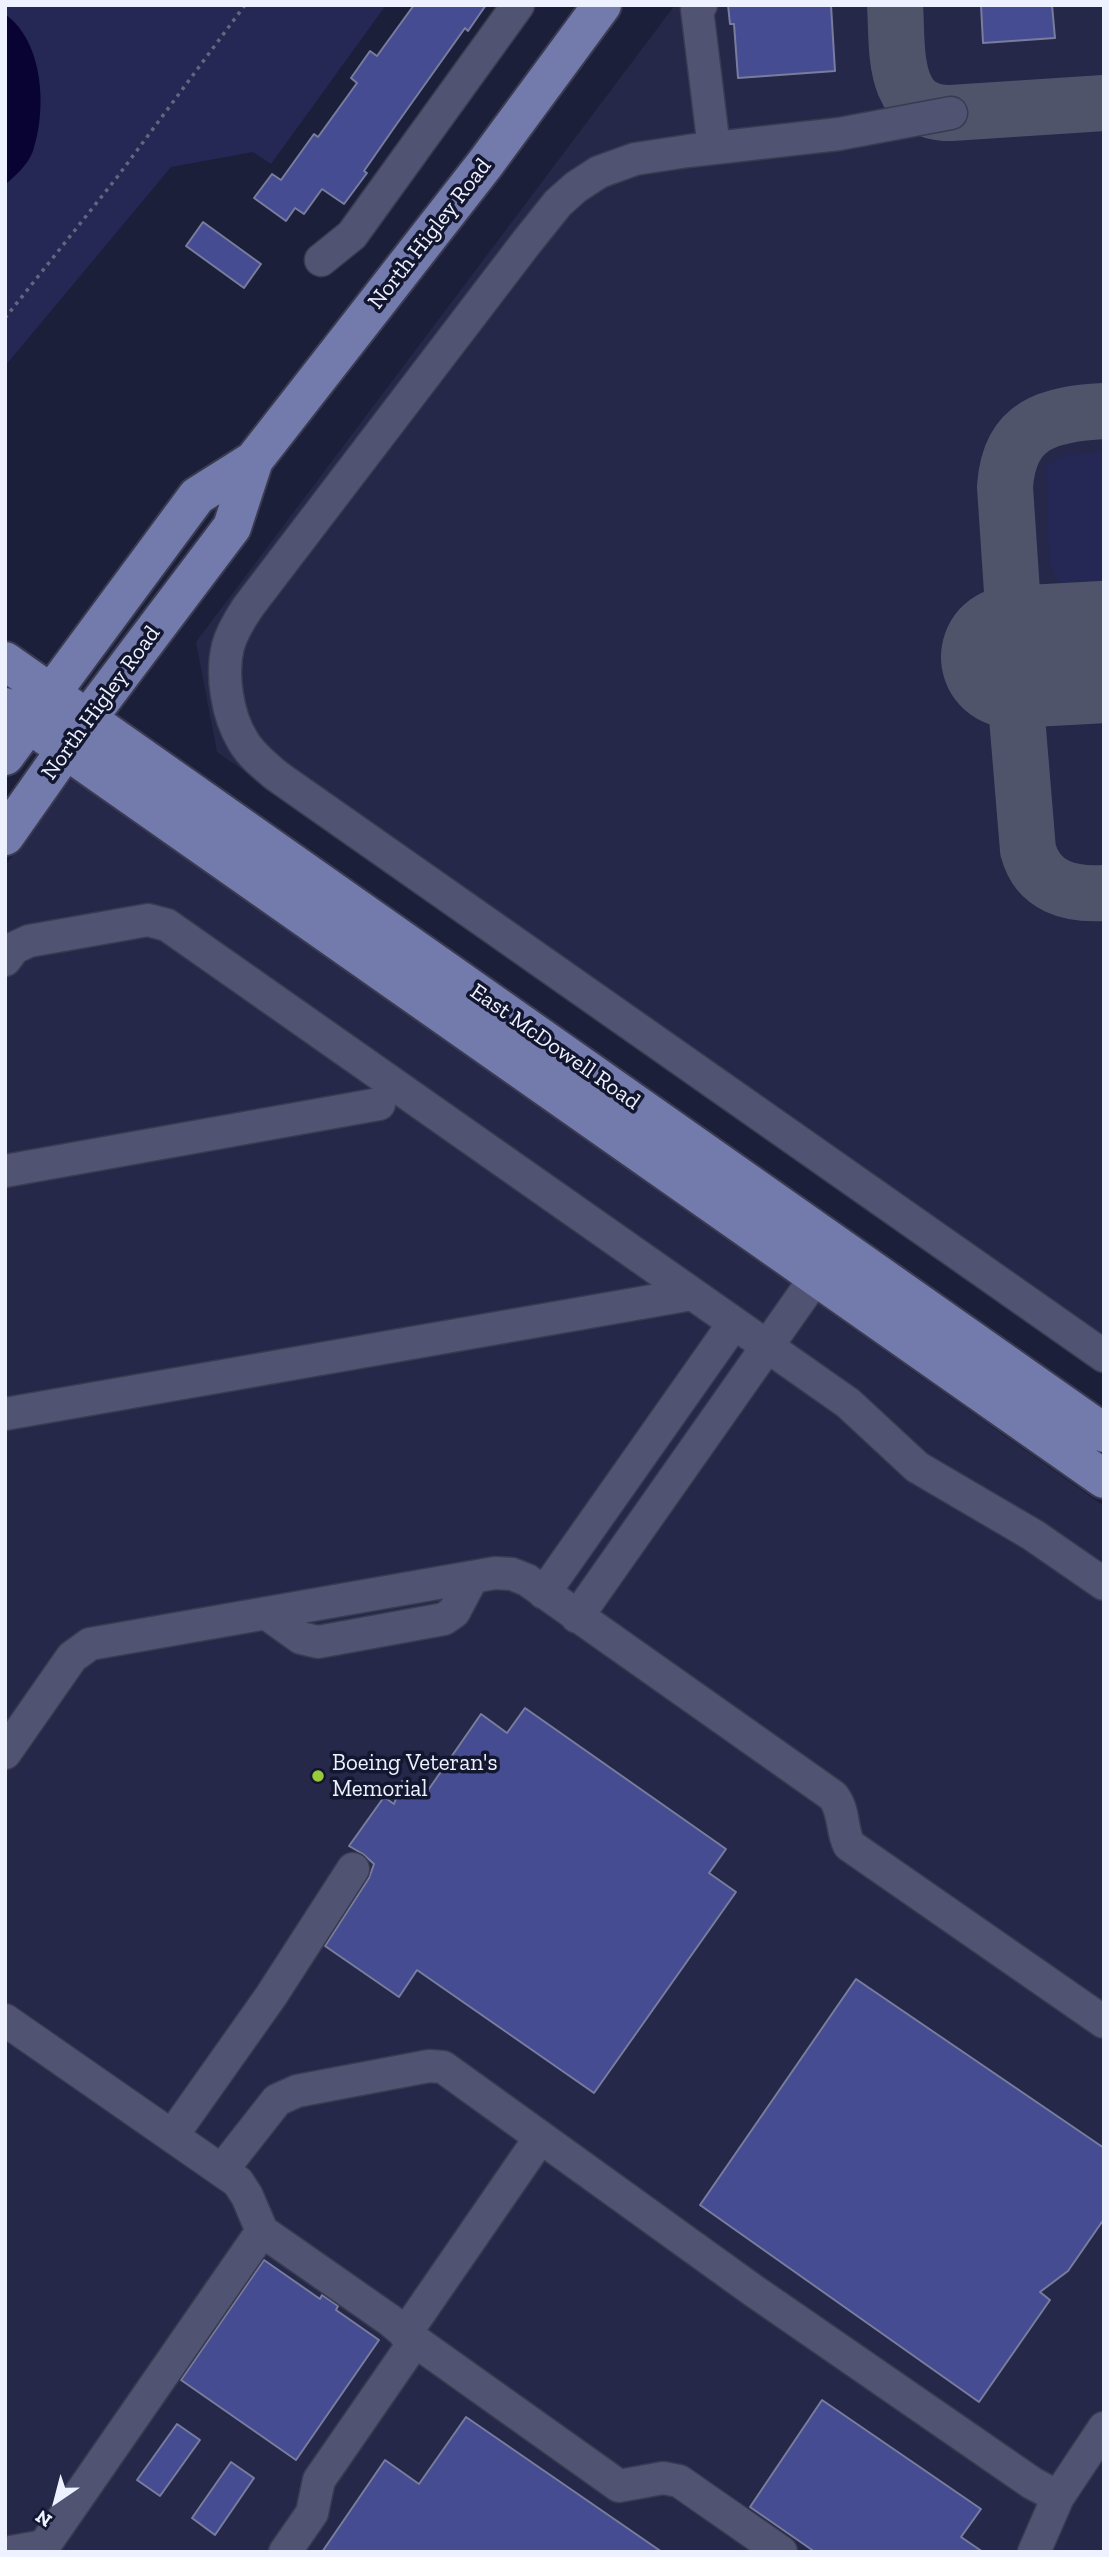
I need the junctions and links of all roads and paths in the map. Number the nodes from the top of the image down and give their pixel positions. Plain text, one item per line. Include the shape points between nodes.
1 (245, 5) edge
2 (518, 5) edge
3 (602, 5) edge
4 (701, 5) edge
5 (951, 113) dead end
6 (714, 148) junction
7 (321, 260) dead end
8 (5, 318) edge
9 (254, 460) junction
10 (5, 661) edge
11 (50, 692) junction
12 (17, 715) edge
13 (88, 718) junction
14 (65, 750) junction
15 (5, 756) edge
16 (5, 836) edge
17 (5, 960) edge
18 (379, 1104) dead end
19 (5, 1171) edge
20 (827, 1261) junction
21 (692, 1294) junction
22 (734, 1323) junction
23 (767, 1346) junction
24 (1104, 1356) edge
25 (5, 1414) edge
26 (1104, 1433) edge
27 (1104, 1479) edge
28 (1104, 1584) edge
29 (544, 1592) junction
30 (578, 1617) junction
31 (5, 1753) edge
32 (353, 1869) dead end
33 (5, 2020) edge
34 (1104, 2022) edge
35 (172, 2136) junction
36 (540, 2138) junction
37 (222, 2170) junction
38 (262, 2231) junction
39 (410, 2338) junction
40 (1104, 2428) edge
41 (1058, 2497) junction
42 (11, 2552) edge
43 (285, 2552) edge
44 (780, 2552) edge
45 (1034, 2552) edge

1 - 8 path
2 - 7 street via 352,235
3 - 9 main road, North Higley Road via 485,164
4 - 6 street via 697,9
5 - 6 street via 839,134
6 - 24 street via 635,159 599,172 558,203 247,607 231,638 225,665 233,718 243,741 277,776
9 - 11 main road, North Higley Road via 197,496
9 - 13 main road, North Higley Road via 232,527
10 - 11 main road, East McDowell Road
11 - 12 main road, North Higley Road
11 - 13 main road, East McDowell Road
12 - 14 main road, East McDowell Road
12 - 15 main road, North Higley Road
13 - 14 main road, North Higley Road
13 - 20 main road, East McDowell Road
14 - 16 main road, North Higley Road
14 - 20 main road, East McDowell Road
17 - 21 street via 13,948 29,940 148,920 161,922
18 - 19 street
20 - 23 street
20 - 26 main road, East McDowell Road
20 - 27 main road, East McDowell Road
21 - 22 street
21 - 25 street
22 - 23 street
22 - 29 street
23 - 28 street via 858,1411 918,1467 1033,1535
23 - 30 street
29 - 30 street
29 - 31 street via 512,1574 495,1573 83,1647
30 - 34 street via 833,1796 846,1840 853,1848
32 - 35 street
33 - 35 street
35 - 37 street
36 - 37 street via 443,2067 429,2066 297,2091 277,2100
36 - 39 street
36 - 41 street via 765,2299
37 - 38 street via 238,2182
38 - 39 street
38 - 42 street via 44,2546
39 - 43 street via 319,2480 312,2513
39 - 44 street via 619,2486 670,2477 697,2491
40 - 41 street
41 - 45 street

